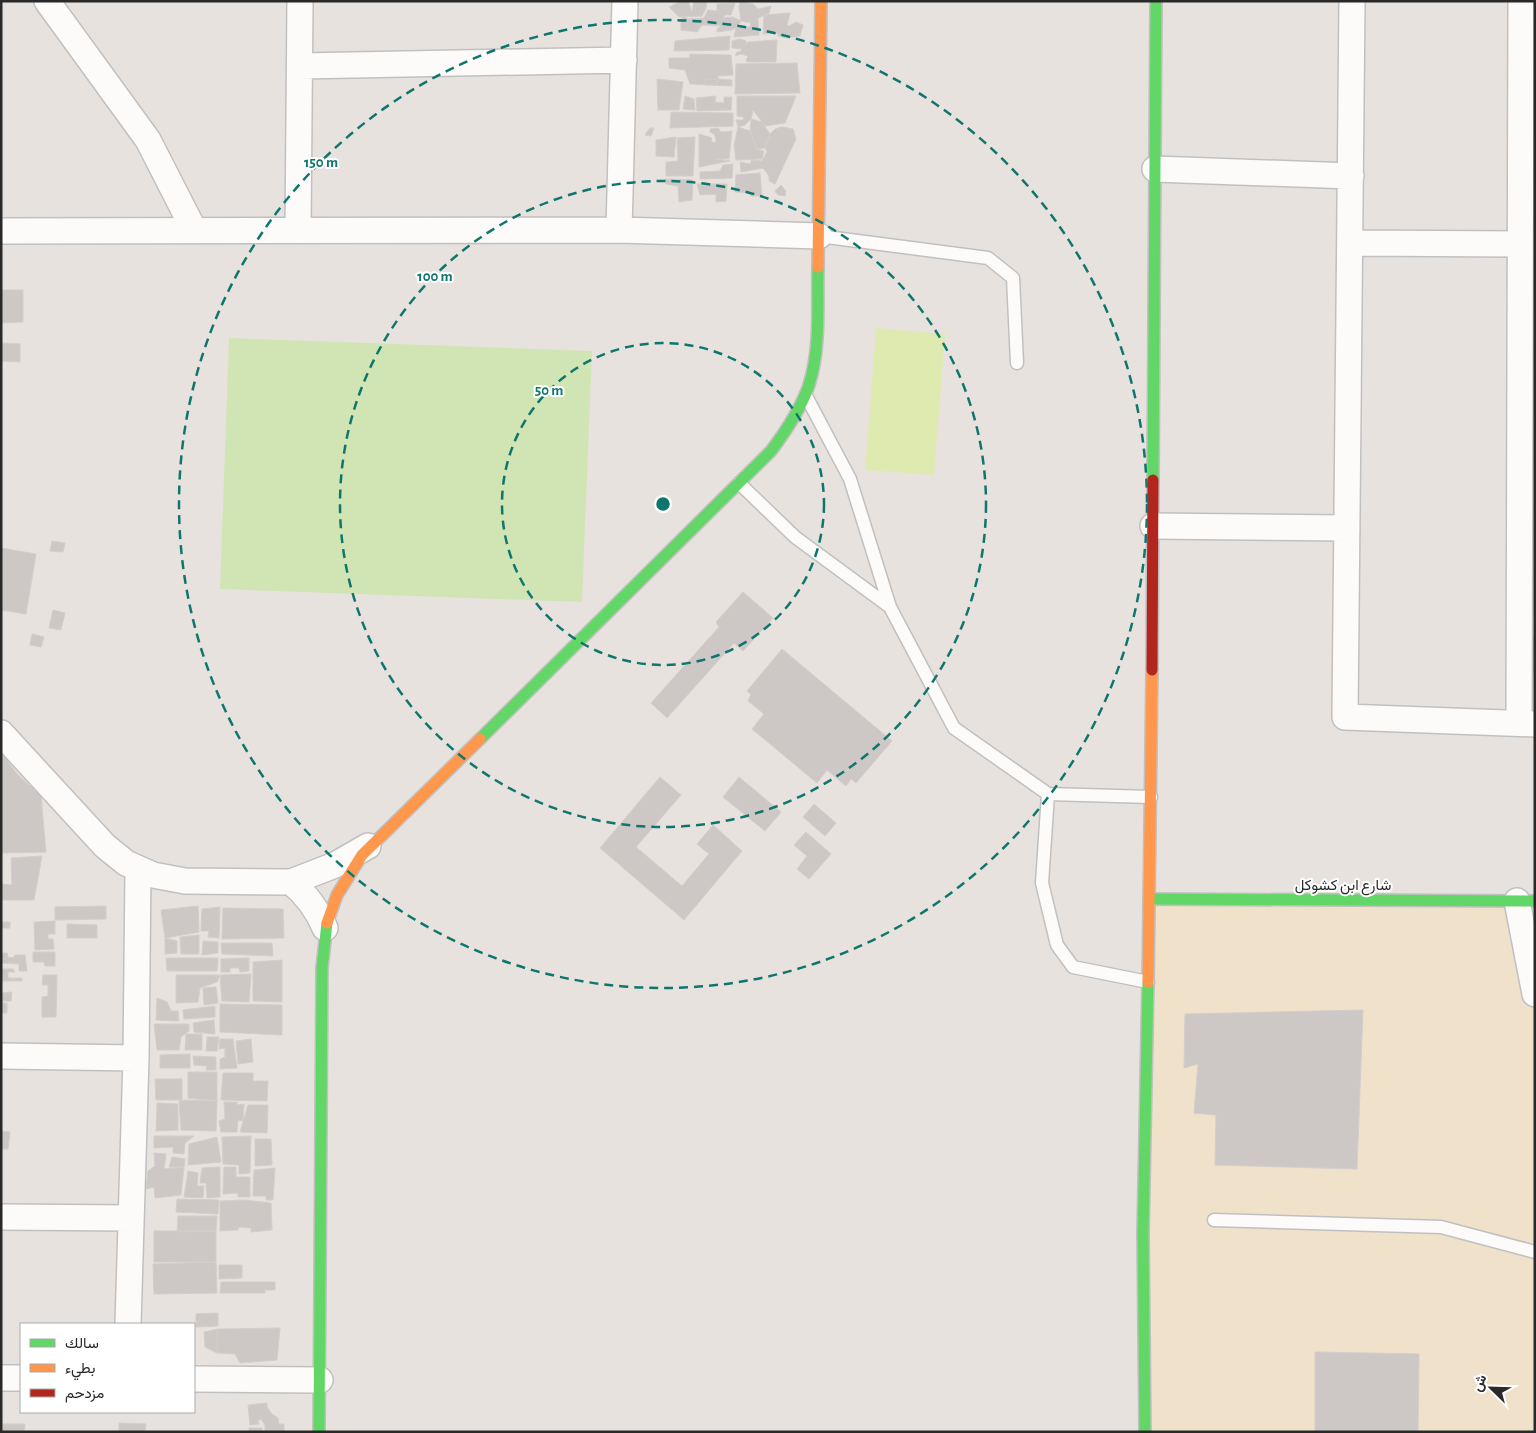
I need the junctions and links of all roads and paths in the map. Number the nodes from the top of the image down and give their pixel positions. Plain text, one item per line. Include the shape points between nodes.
1 (47, 1) edge
2 (300, 1) edge
3 (625, 1) edge
4 (821, 1) edge
5 (1156, 1) edge
6 (1352, 1) edge
7 (1521, 1) edge
8 (624, 60) junction
9 (300, 66) junction
10 (1528, 83) edge
11 (1155, 169) junction
12 (1351, 176) junction
13 (194, 230) junction
14 (298, 230) junction
15 (619, 230) junction
16 (1, 231) edge
17 (819, 236) junction
18 (1350, 243) junction
19 (1520, 244) junction
20 (1017, 364) dead end
21 (805, 395) junction
22 (739, 483) junction
23 (1153, 526) junction
24 (1347, 528) junction
25 (1527, 551) edge
26 (890, 606) junction
27 (1527, 723) edge
28 (1, 732) edge
29 (1048, 794) junction
30 (1151, 798) junction
31 (376, 840) junction
32 (138, 870) junction
33 (291, 882) junction
34 (1150, 899) junction
35 (1526, 901) edge
36 (326, 928) junction
37 (1148, 982) junction
38 (1535, 994) edge
39 (1, 1056) edge
40 (136, 1058) junction
41 (1, 1217) edge
42 (131, 1218) junction
43 (1214, 1220) dead end
44 (1535, 1252) edge
45 (128, 1323) edge
46 (1, 1378) edge
47 (20, 1378) edge
48 (195, 1379) edge
49 (320, 1380) junction
50 (319, 1432) edge
51 (1144, 1432) edge

1 - 13 street via 148,140
2 - 9 street
3 - 8 street
4 - 17 street
5 - 11 street
6 - 12 street
7 - 10 street
8 - 9 street
8 - 15 street
9 - 14 street
10 - 19 street
11 - 12 street
11 - 23 street
12 - 18 street
13 - 14 street
13 - 16 street
14 - 15 street
15 - 17 street
17 - 20 lane via 988,258 1013,278
17 - 21 street via 815,353
18 - 19 street
18 - 24 street
19 - 25 street
21 - 22 street via 784,434
21 - 26 lane via 850,479
22 - 26 lane via 795,538
22 - 31 street
23 - 24 street
23 - 30 street
24 - 27 street via 1346,717
25 - 27 street
26 - 29 lane via 954,728
28 - 32 street via 105,846
29 - 30 lane
29 - 37 lane via 1042,883 1057,945 1073,967
30 - 34 street
31 - 33 street via 335,865
31 - 36 street via 349,871
32 - 33 street via 185,881
32 - 40 street
33 - 36 street via 312,902
34 - 35 street, شارع ابن كشوكل
34 - 37 street
35 - 38 street
36 - 49 street via 322,948
37 - 51 street via 1143,1233
39 - 40 street
40 - 42 street
41 - 42 street
42 - 45 street
43 - 44 lane via 1441,1227
46 - 47 street
48 - 49 street
49 - 50 street

